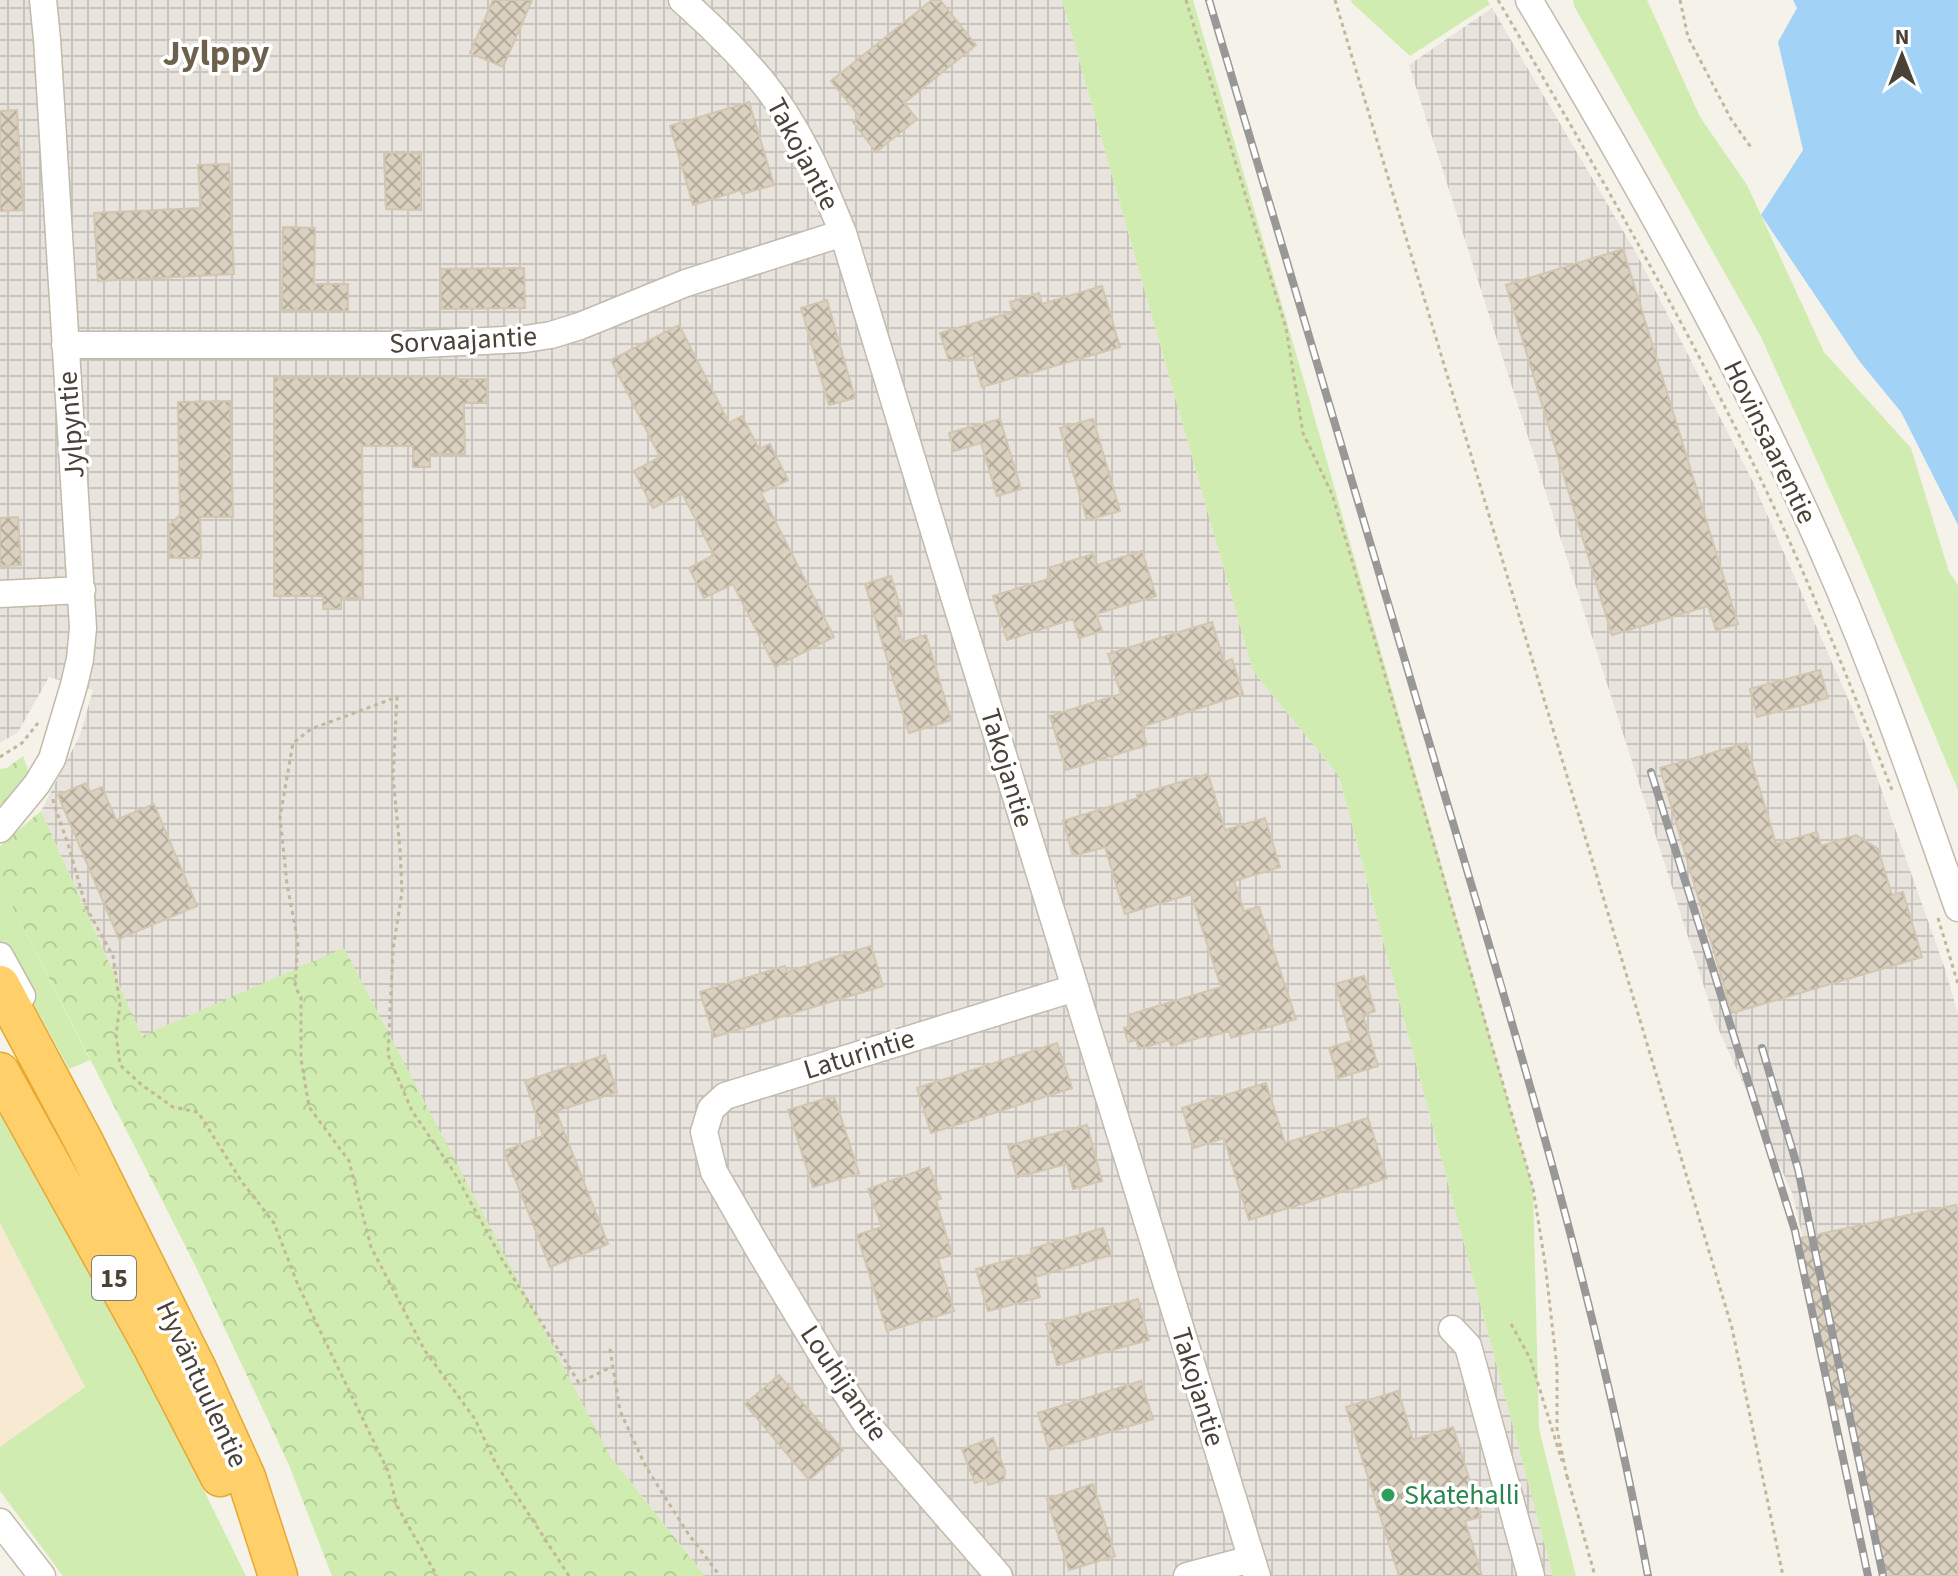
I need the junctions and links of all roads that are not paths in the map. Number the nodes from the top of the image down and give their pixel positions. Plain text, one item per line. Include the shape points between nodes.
1 (43, 0) edge
2 (682, 0) edge
3 (1529, 0) edge
4 (843, 233) junction
5 (65, 345) junction
6 (82, 590) junction
7 (0, 594) edge
8 (0, 829) edge
9 (1946, 907) edge
10 (0, 956) edge
11 (0, 985) edge
12 (1075, 988) junction
13 (28, 1035) junction
14 (0, 1072) edge
15 (714, 1172) joint
16 (1452, 1329) dead end
17 (0, 1522) edge
18 (1254, 1567) edge
19 (42, 1576) edge
20 (999, 1576) edge
21 (1187, 1576) edge
22 (1531, 1576) edge

1 - 5 street, Jylpyntie
2 - 4 street, Takojantie via 722,36 791,122
3 - 9 street, Hovinsaarentie via 1726,352 1835,578 1872,671
4 - 5 street, Sorvaajantie via 686,283 580,326 525,339 402,345
4 - 12 street, Takojantie
5 - 6 street, Jylpyntie
6 - 7 street
6 - 8 street, Jylpyntie via 80,659 52,759
10 - 13 street via 26,1004
11 - 13 highway, Hyväntuulentie / 15
12 - 15 street, Laturintie via 725,1096 711,1109 704,1132
12 - 18 street, Takojantie
13 - 14 highway, Hyväntuulentie / 15 via 203,1383 246,1477 278,1576
15 - 20 street, Louhijantie via 865,1422
16 - 22 street via 1468,1346
17 - 19 street
18 - 21 street

